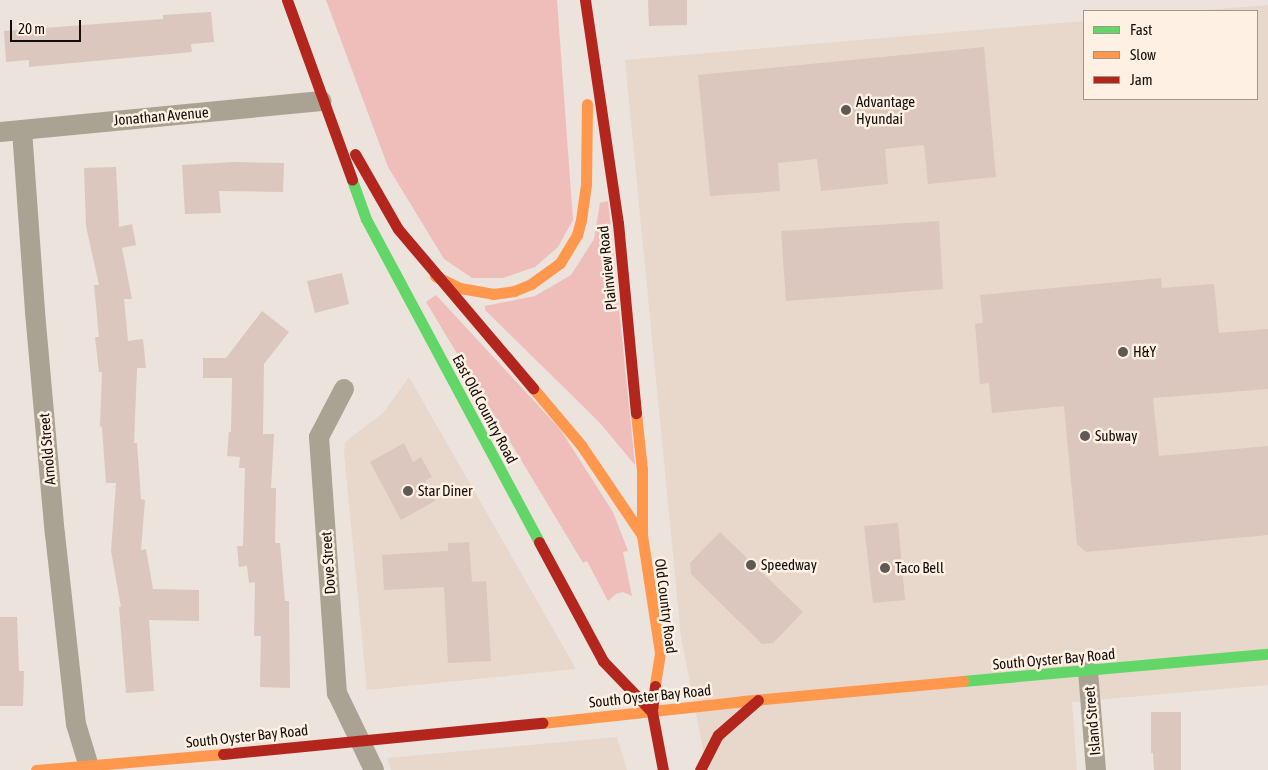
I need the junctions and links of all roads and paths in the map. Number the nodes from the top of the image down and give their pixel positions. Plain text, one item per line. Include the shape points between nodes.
1 (287, 0) edge
2 (585, 0) edge
3 (587, 18) junction
4 (322, 101) junction
5 (22, 130) junction
6 (0, 132) edge
7 (435, 276) junction
8 (344, 389) dead end
9 (642, 535) junction
10 (1268, 654) edge
11 (1088, 671) junction
12 (758, 700) junction
13 (652, 712) junction
14 (357, 740) junction
15 (90, 768) edge
16 (36, 770) edge
17 (374, 770) edge
18 (663, 770) edge
19 (700, 770) edge
20 (1096, 770) edge

1 - 4 main road, East Old Country Road
2 - 3 main road, Plainview Road
3 - 7 main road via 586,184 581,220 568,250 560,263 545,275 514,291 477,293
3 - 9 main road, Plainview Road via 618,223 642,470
4 - 5 street, Jonathan Avenue
4 - 7 main road, East Old Country Road via 398,228
4 - 13 main road, East Old Country Road via 366,219 574,609 603,661
5 - 6 street, Jonathan Avenue
5 - 15 street, Arnold Street via 34,312 55,534 76,724
7 - 9 main road, East Old Country Road via 581,445
8 - 14 street, Dove Street via 319,437 337,693
9 - 13 main road, Old Country Road via 660,653
10 - 11 main road, South Oyster Bay Road
11 - 12 main road, South Oyster Bay Road
11 - 20 street, Island Street
12 - 13 main road, South Oyster Bay Road
12 - 19 main road via 718,734
13 - 14 main road, South Oyster Bay Road
13 - 18 main road, Old Country Road
14 - 15 main road, South Oyster Bay Road
14 - 17 street, Dove Street
15 - 16 main road, South Oyster Bay Road

